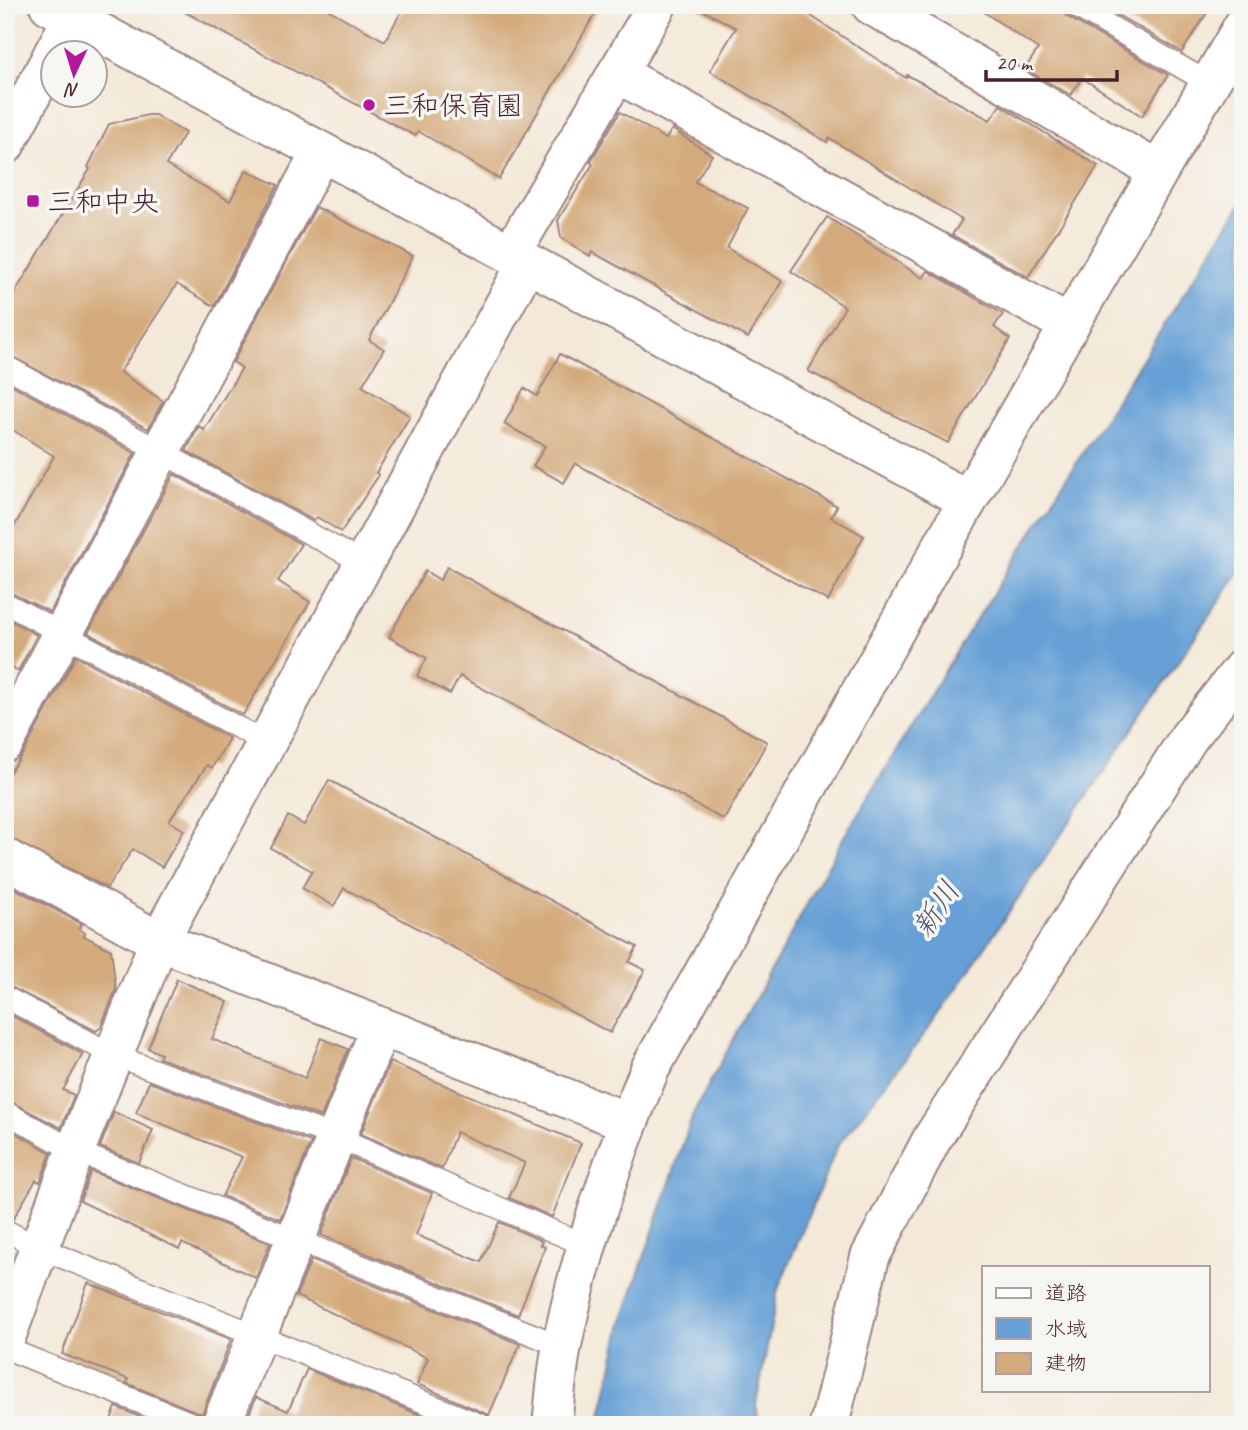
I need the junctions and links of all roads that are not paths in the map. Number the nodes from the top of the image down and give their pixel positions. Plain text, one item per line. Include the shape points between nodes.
1 (657, 5) edge
2 (871, 5) edge
3 (1073, 5) edge
4 (67, 10) edge
5 (1243, 26) edge
6 (58, 38) edge
7 (617, 73) junction
8 (38, 82) edge
9 (1209, 83) junction
10 (5, 145) edge
11 (321, 152) junction
12 (1158, 171) junction
13 (519, 258) junction
14 (1069, 325) junction
15 (5, 366) edge
16 (161, 452) junction
17 (968, 500) junction
18 (363, 564) junction
19 (5, 603) edge
20 (64, 634) junction
21 (1243, 668) edge
22 (5, 742) edge
23 (265, 742) junction
24 (5, 858) edge
25 (159, 941) junction
26 (5, 997) edge
27 (380, 1028) junction
28 (113, 1055) junction
29 (5, 1112) edge
30 (628, 1122) junction
31 (335, 1137) junction
32 (75, 1151) junction
33 (5, 1230) edge
34 (295, 1238) junction
35 (587, 1246) junction
36 (39, 1248) junction
37 (255, 1334) junction
38 (5, 1340) edge
39 (562, 1346) junction
40 (5, 1348) edge
41 (196, 1425) edge
42 (221, 1425) edge
43 (481, 1425) edge
44 (552, 1425) edge
45 (829, 1425) edge

1 - 7 street
2 - 12 street
3 - 9 lane
4 - 6 street
4 - 11 street
5 - 9 street
7 - 13 street
7 - 14 street
8 - 10 street
9 - 12 street
11 - 13 street
11 - 16 street
12 - 14 street
13 - 17 street
13 - 18 street
14 - 17 street
15 - 16 lane
16 - 18 lane
16 - 20 street
17 - 30 street via 687,1000
18 - 23 street
19 - 20 lane
20 - 22 street
20 - 23 lane
21 - 45 street via 1189,737 932,1139 870,1257
23 - 25 street
24 - 25 street
25 - 27 street
25 - 28 street
26 - 28 lane
27 - 30 street
27 - 31 street
28 - 31 lane
28 - 32 street
29 - 32 lane
30 - 35 street
31 - 34 street
31 - 35 lane
32 - 34 lane
32 - 36 street
33 - 36 lane
34 - 37 street
34 - 39 lane
35 - 39 street
36 - 37 lane
36 - 38 street
37 - 42 street
37 - 43 lane
39 - 44 street
40 - 41 lane

